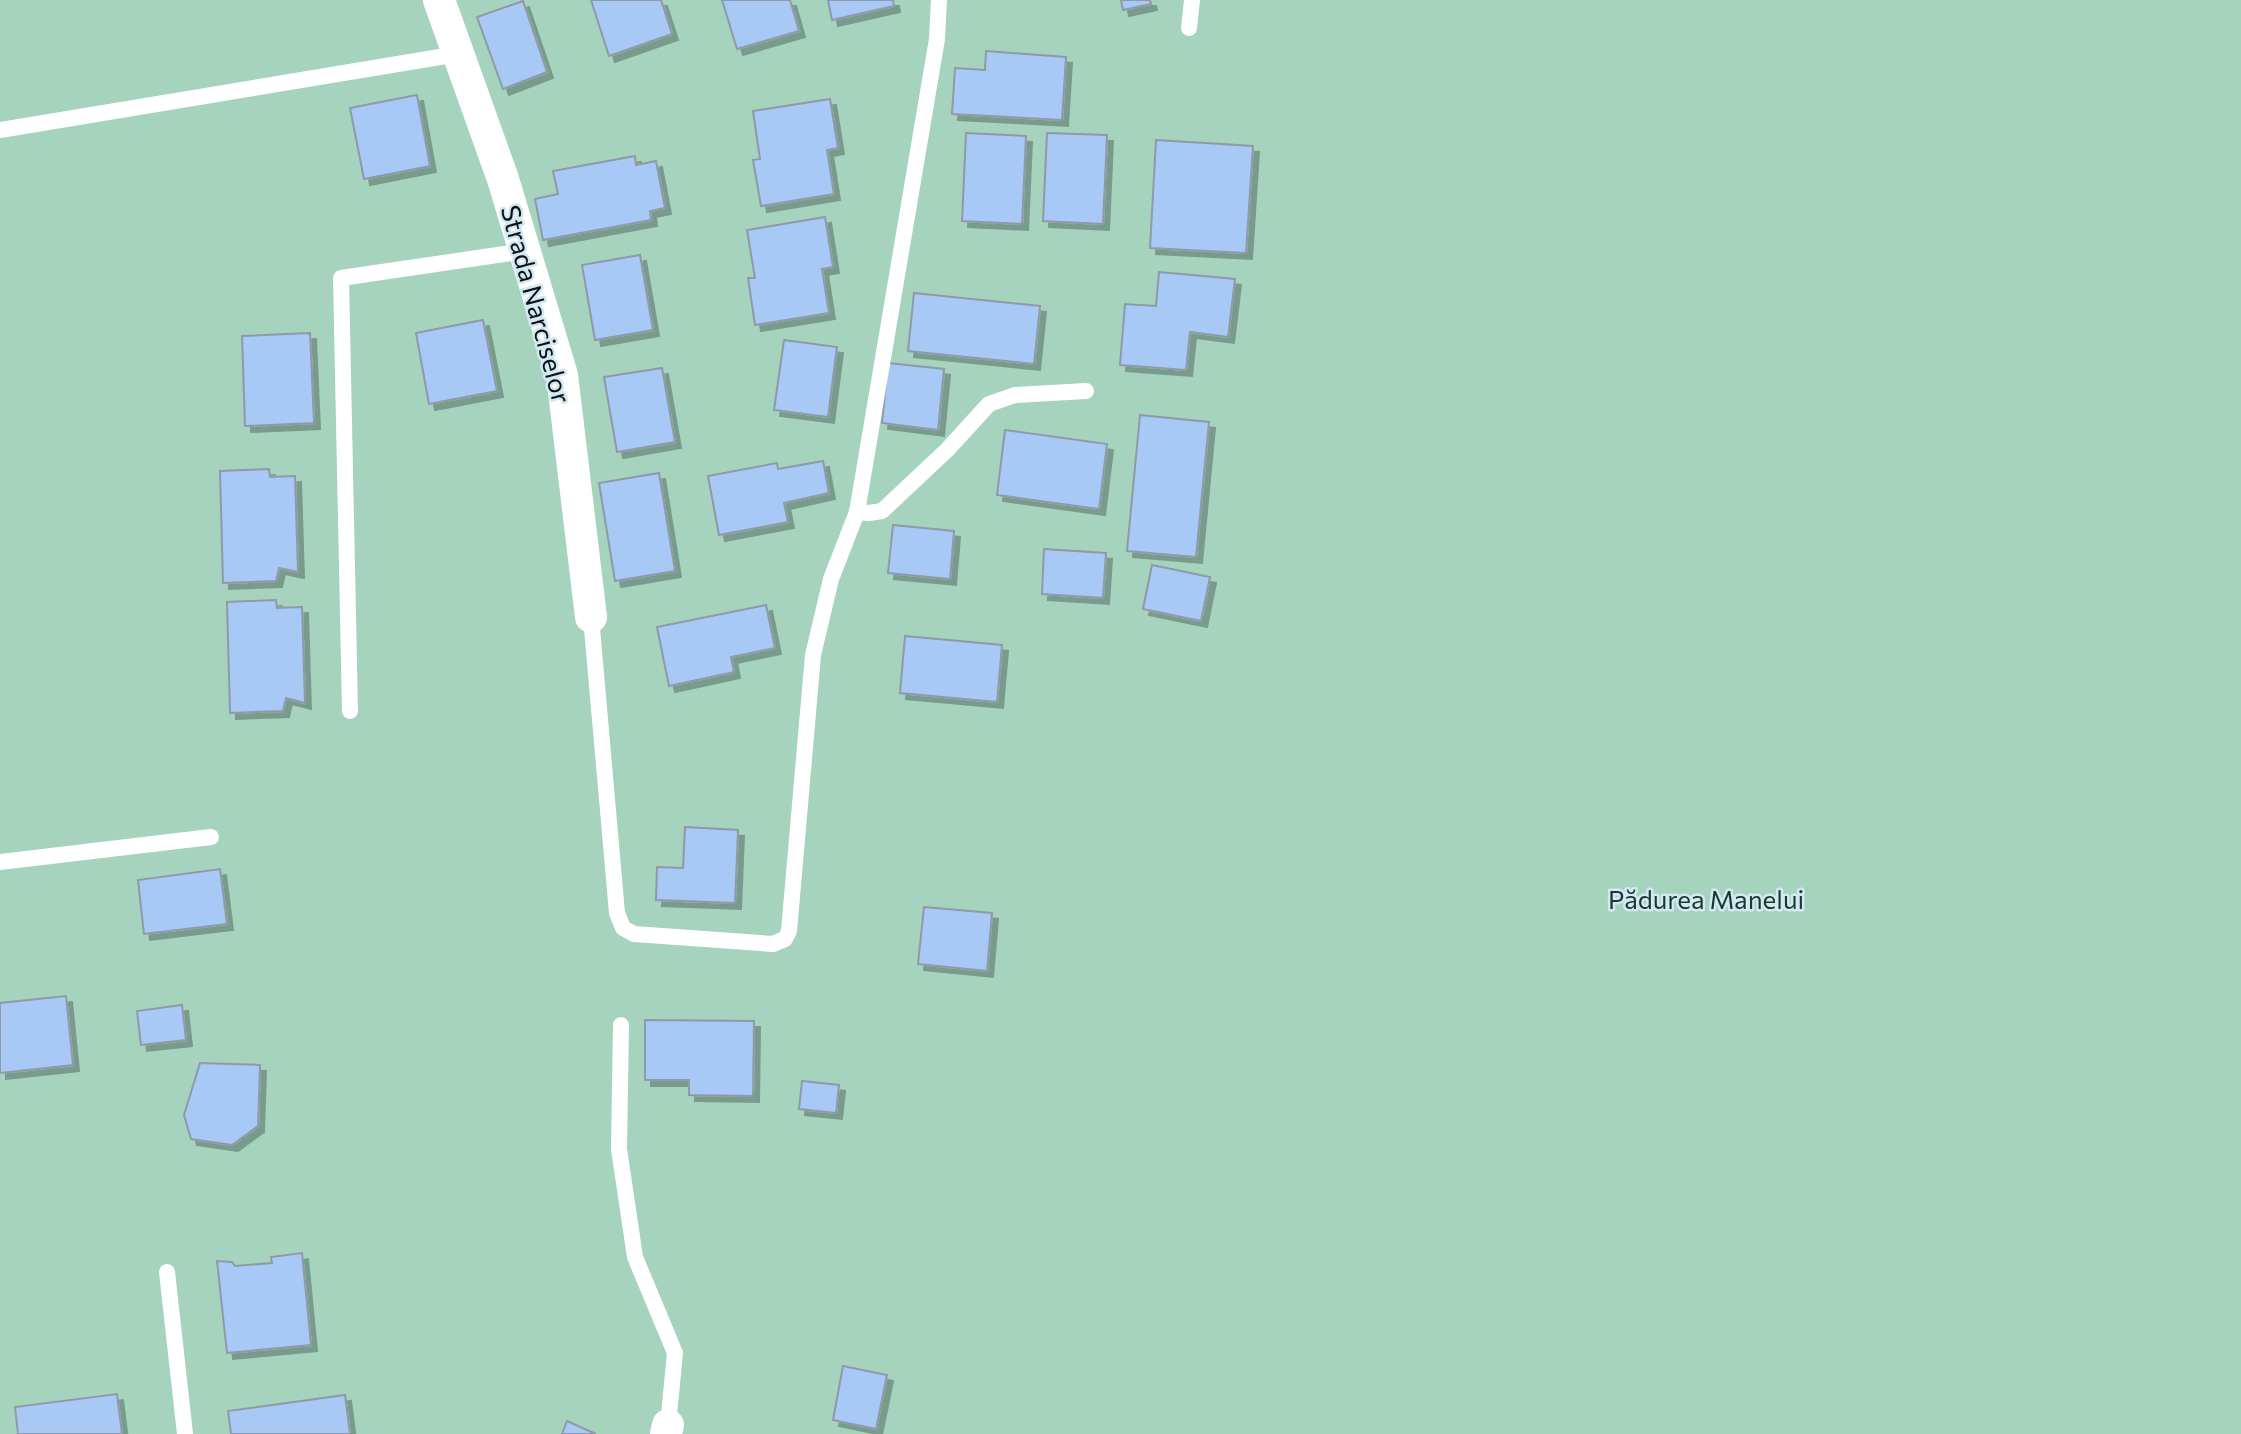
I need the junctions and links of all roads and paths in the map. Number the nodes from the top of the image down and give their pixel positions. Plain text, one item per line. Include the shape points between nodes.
1 (439, 0) edge
2 (939, 0) edge
3 (1192, 0) edge
4 (1189, 29) dead end
5 (458, 54) junction
6 (0, 130) edge
7 (525, 251) junction
8 (1086, 390) dead end
9 (857, 512) junction
10 (591, 617) joint
11 (350, 711) dead end
12 (211, 837) dead end
13 (0, 862) edge
14 (621, 1025) dead end
15 (167, 1272) dead end
16 (667, 1429) edge
17 (185, 1434) edge

1 - 5 street, Strada Narciselor
2 - 9 lane via 937,39
3 - 4 lane
5 - 6 lane
5 - 7 street, Strada Narciselor
7 - 10 street, Strada Narciselor via 562,375
7 - 11 lane via 341,278
8 - 9 lane via 1015,395 989,404 882,510
9 - 10 lane via 831,579 813,655 789,931 774,944 634,933 623,928 617,912
12 - 13 lane
14 - 16 lane via 619,1149 635,1258 675,1353
15 - 17 lane

